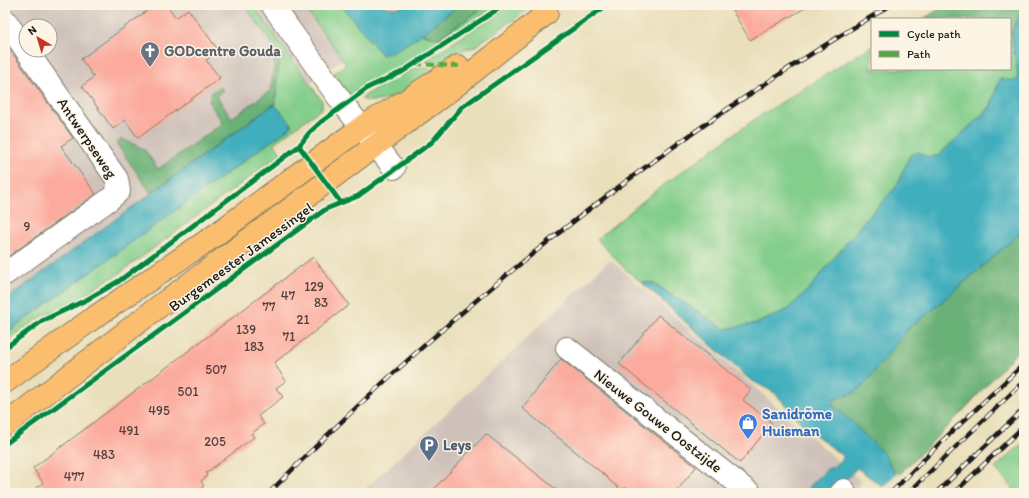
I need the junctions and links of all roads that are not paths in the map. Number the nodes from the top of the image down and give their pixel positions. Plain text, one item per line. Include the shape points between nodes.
1 (14, 5) edge
2 (272, 5) edge
3 (553, 9) edge
4 (5, 12) edge
5 (5, 20) edge
6 (18, 39) edge
7 (32, 58) edge
8 (362, 127) junction
9 (376, 145) junction
10 (394, 168) dead end
11 (5, 274) edge
12 (567, 348) dead end
13 (5, 382) edge
14 (5, 424) edge
15 (750, 493) edge

1 - 4 street
2 - 8 street
3 - 8 main road, Burgemeester Jamessingel
3 - 9 main road, Burgemeester Jamessingel
5 - 6 street, Antwerpseweg
7 - 11 street, Antwerpseweg via 117,179 119,191
8 - 9 street
8 - 13 main road, Burgemeester Jamessingel via 220,231
9 - 10 street
9 - 14 main road, Burgemeester Jamessingel
12 - 15 street, Nieuwe Gouwe Oostzijde

